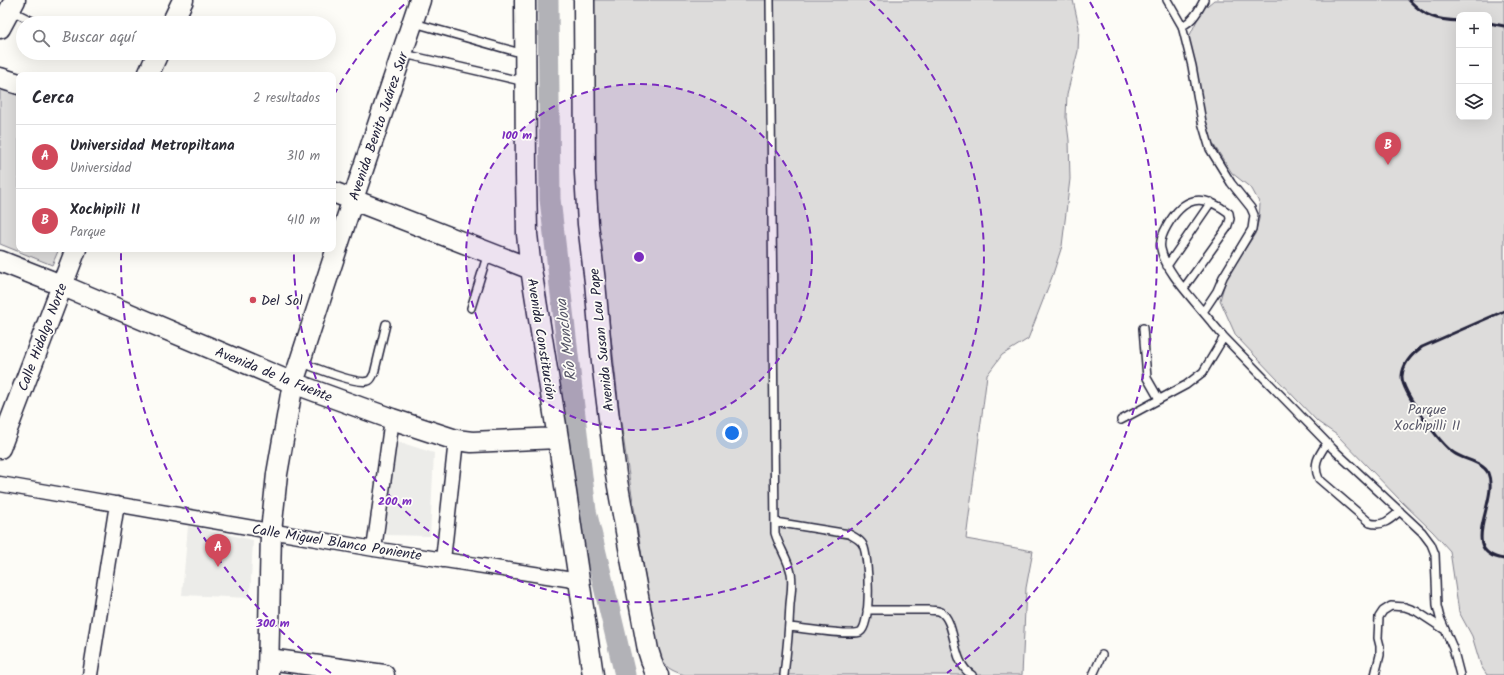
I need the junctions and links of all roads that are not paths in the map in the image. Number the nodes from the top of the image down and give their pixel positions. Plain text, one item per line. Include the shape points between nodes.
1 (183, 0) edge
2 (420, 0) edge
3 (525, 0) edge
4 (584, 0) edge
5 (770, 0) edge
6 (1167, 0) edge
7 (1204, 0) edge
8 (12, 5) edge
9 (27, 16) edge
10 (175, 16) edge
11 (412, 23) junction
12 (1182, 26) junction
13 (0, 28) edge
14 (402, 53) junction
15 (526, 55) junction
16 (155, 60) edge
17 (149, 72) edge
18 (0, 78) edge
19 (526, 82) junction
20 (16, 83) edge
21 (336, 193) edge
22 (353, 199) junction
23 (1211, 202) junction
24 (336, 251) edge
25 (75, 252) edge
26 (336, 252) edge
27 (488, 252) junction
28 (0, 261) edge
29 (1167, 266) junction
30 (531, 269) junction
31 (61, 285) junction
32 (1184, 288) junction
33 (471, 308) dead end
34 (1203, 312) junction
35 (386, 324) dead end
36 (1143, 328) dead end
37 (1224, 337) junction
38 (300, 362) junction
39 (294, 383) junction
40 (1159, 399) junction
41 (392, 419) junction
42 (1120, 420) dead end
43 (558, 438) junction
44 (456, 440) junction
45 (1327, 442) junction
46 (0, 448) edge
47 (0, 484) edge
48 (117, 504) junction
49 (1400, 511) junction
50 (775, 522) junction
51 (271, 532) junction
52 (374, 549) junction
53 (443, 560) junction
54 (579, 581) junction
55 (867, 610) junction
56 (789, 627) junction
57 (1447, 632) junction
58 (1102, 656) dead end
59 (268, 667) edge
60 (90, 675) edge
61 (384, 675) edge
62 (593, 675) edge
63 (658, 675) edge
64 (784, 675) edge
65 (972, 675) edge
66 (1093, 675) edge
67 (1375, 675) edge
68 (1460, 675) edge

1 - 10 street
2 - 11 street, Avenida Benito Juárez Sur
3 - 15 street, Avenida Constitución
4 - 63 street, Avenida Susan Lou Pape via 585,173 602,362 616,475 628,544 648,650
5 - 50 lane
6 - 12 lane
7 - 12 lane via 1193,17
8 - 9 lane
8 - 13 street
11 - 14 street, Avenida Benito Juárez Sur
11 - 15 lane
12 - 34 lane via 1210,149 1254,215 1252,229
14 - 19 lane
14 - 22 street, Avenida Benito Juárez Sur
15 - 19 street, Avenida Constitución
16 - 17 street
18 - 20 street
19 - 30 street, Avenida Constitución via 527,226
21 - 22 street
22 - 24 street, Avenida Benito Juárez Sur
22 - 27 street
23 - 29 lane
23 - 29 lane via 1190,202 1182,206 1171,219 1160,242
23 - 32 lane via 1229,213 1229,223
25 - 31 street, Calle Hidalgo Norte
26 - 38 street, Avenida Benito Juárez Sur
27 - 30 street
27 - 33 lane
28 - 31 street, Avenida de la Fuente
29 - 32 lane
30 - 43 street, Avenida Constitución
31 - 39 street, Avenida de la Fuente
31 - 46 street, Calle Hidalgo Norte
32 - 34 lane
34 - 37 lane
35 - 38 lane via 374,374 368,381 352,380
36 - 40 lane via 1147,378
37 - 40 lane via 1203,372 1186,385
37 - 45 lane
38 - 39 street, Avenida Benito Juárez Sur
39 - 41 street, Avenida de la Fuente
39 - 51 street, Avenida Benito Juárez Sur via 277,474
40 - 42 lane
41 - 44 street, Avenida de la Fuente
41 - 52 street
43 - 44 street, Avenida de la Fuente via 472,442
43 - 54 street, Avenida Constitución
44 - 53 street
45 - 49 lane
45 - 49 lane via 1316,463 1318,479 1370,523 1376,525 1387,522
47 - 48 street, Calle Miguel Blanco Poniente
48 - 51 street, Calle Miguel Blanco Poniente
48 - 60 street
49 - 57 lane via 1422,532 1435,554 1437,606
50 - 55 lane via 849,534 859,539 866,553 869,592
50 - 56 lane via 777,543 791,573
51 - 52 street, Calle Miguel Blanco Poniente
51 - 59 street, Avenida Benito Juárez Sur
52 - 53 street, Calle Miguel Blanco Poniente
53 - 54 street, Calle Miguel Blanco Poniente
54 - 62 street, Avenida Constitución
55 - 56 lane via 859,632
55 - 65 lane via 929,610 942,613 951,631 962,666
56 - 64 lane
57 - 67 lane via 1416,610 1391,606 1383,610 1378,617 1380,655
57 - 68 lane
58 - 66 lane
59 - 61 street

